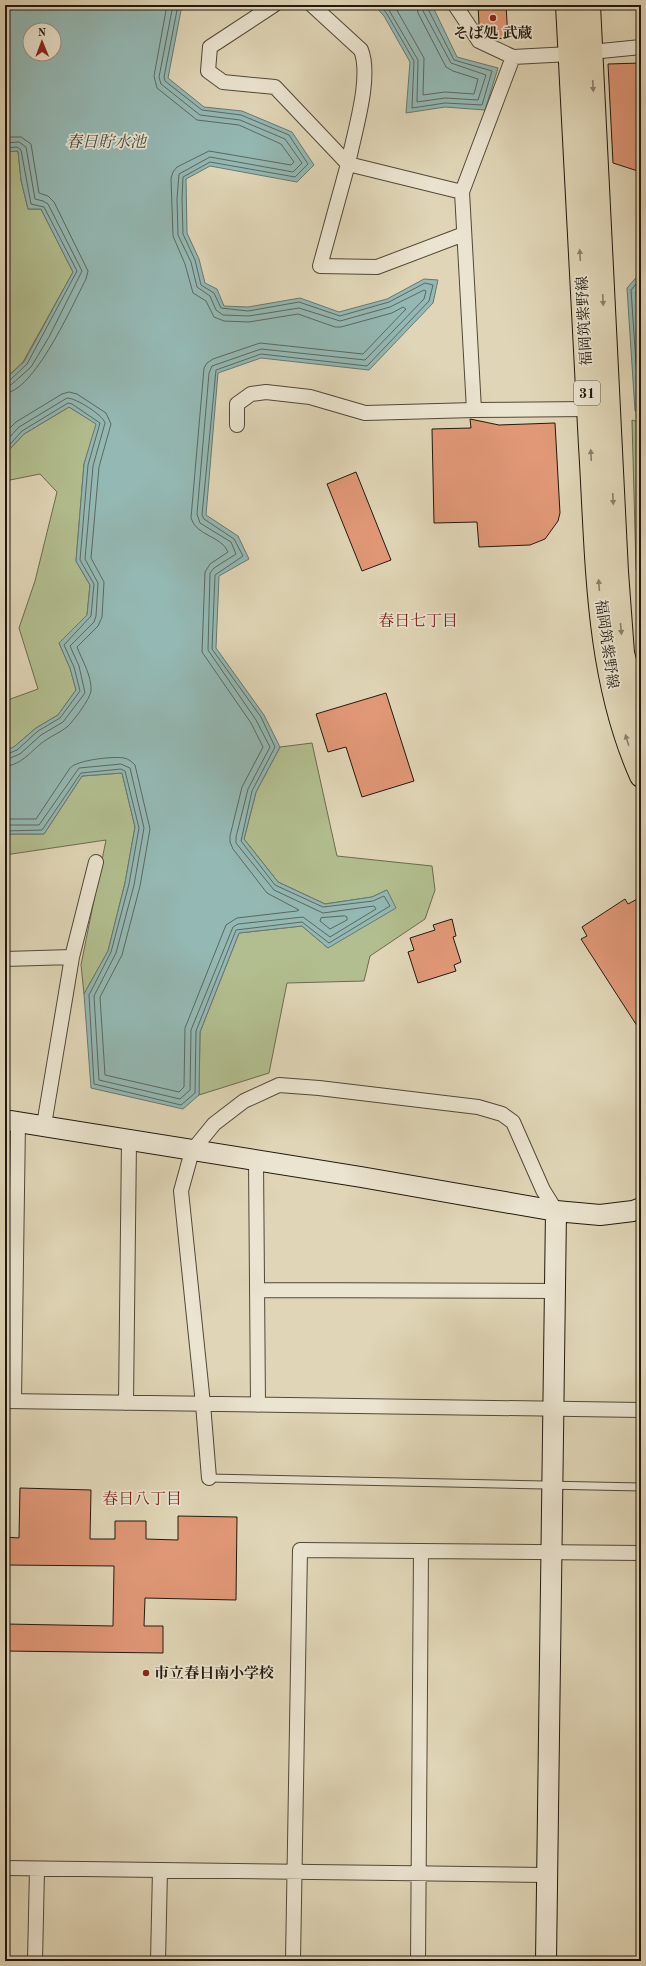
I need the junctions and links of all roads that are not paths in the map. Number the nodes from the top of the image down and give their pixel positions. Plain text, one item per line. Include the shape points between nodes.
1 (274, 5) edge
2 (312, 5) edge
3 (455, 5) edge
4 (568, 5) edge
5 (589, 5) edge
6 (641, 48) edge
7 (591, 52) junction
8 (570, 54) junction
9 (513, 57) junction
10 (348, 164) junction
11 (462, 192) junction
12 (464, 234) junction
13 (588, 409) junction
14 (474, 410) junction
15 (237, 424) dead end
16 (641, 724) edge
17 (641, 776) edge
18 (96, 862) dead end
19 (72, 957) junction
20 (5, 959) edge
21 (12, 1121) edge
22 (44, 1125) junction
23 (129, 1140) junction
24 (192, 1151) junction
25 (256, 1161) junction
26 (641, 1208) edge
27 (556, 1211) junction
28 (258, 1290) junction
29 (554, 1291) junction
30 (10, 1401) edge
31 (126, 1403) junction
32 (203, 1404) junction
33 (258, 1405) junction
34 (553, 1409) junction
35 (641, 1410) edge
36 (208, 1478) joint
37 (552, 1485) junction
38 (641, 1487) edge
39 (421, 1551) junction
40 (552, 1552) junction
41 (641, 1553) edge
42 (5, 1868) edge
43 (37, 1869) junction
44 (160, 1870) junction
45 (293, 1872) junction
46 (420, 1874) junction
47 (546, 1875) junction
48 (35, 1961) edge
49 (158, 1961) edge
50 (293, 1961) edge
51 (418, 1961) edge
52 (546, 1961) edge

1 - 10 street via 210,47 208,71 223,82 275,87
2 - 10 street via 361,50 365,60 366,76
3 - 9 street via 478,41
4 - 8 main road, 福岡筑紫野線 / 31
5 - 7 main road, 福岡筑紫野線 / 31
6 - 7 street
7 -> 16 main road, 福岡筑紫野線 / 31 via 623,653
8 - 9 street
13 -> 8 main road, 福岡筑紫野線 / 31
9 - 11 street
10 - 11 street
10 - 12 street via 320,266 377,267
11 - 12 street
12 - 14 street
13 - 14 street
17 -> 13 main road, 福岡筑紫野線 / 31 via 615,701 602,623
14 - 15 street via 365,413 310,397 266,392 251,394 237,404
18 - 19 street
19 - 20 street
19 - 22 street
21 - 22 street
21 - 30 street
22 - 23 street
23 - 24 street
23 - 31 street
24 - 25 street
24 - 27 street via 214,1124 244,1101 279,1085 478,1106 502,1114 513,1122 543,1190
24 - 32 street via 181,1191
25 - 27 street
25 - 28 street
26 - 27 street via 600,1215
27 - 29 street
28 - 29 street
28 - 33 street
29 - 34 street
30 - 31 street
31 - 32 street
32 - 33 street
32 - 36 street
33 - 34 street
34 - 35 street
34 - 37 street
36 - 37 lane
37 - 38 lane
37 - 40 street
39 - 40 street
39 - 45 street via 300,1550
39 - 46 street
40 - 41 street
40 - 47 street
42 - 43 street
43 - 44 street
43 - 48 street
44 - 45 street
44 - 49 street
45 - 46 street
45 - 50 street
46 - 47 street
46 - 51 street
47 - 52 street

